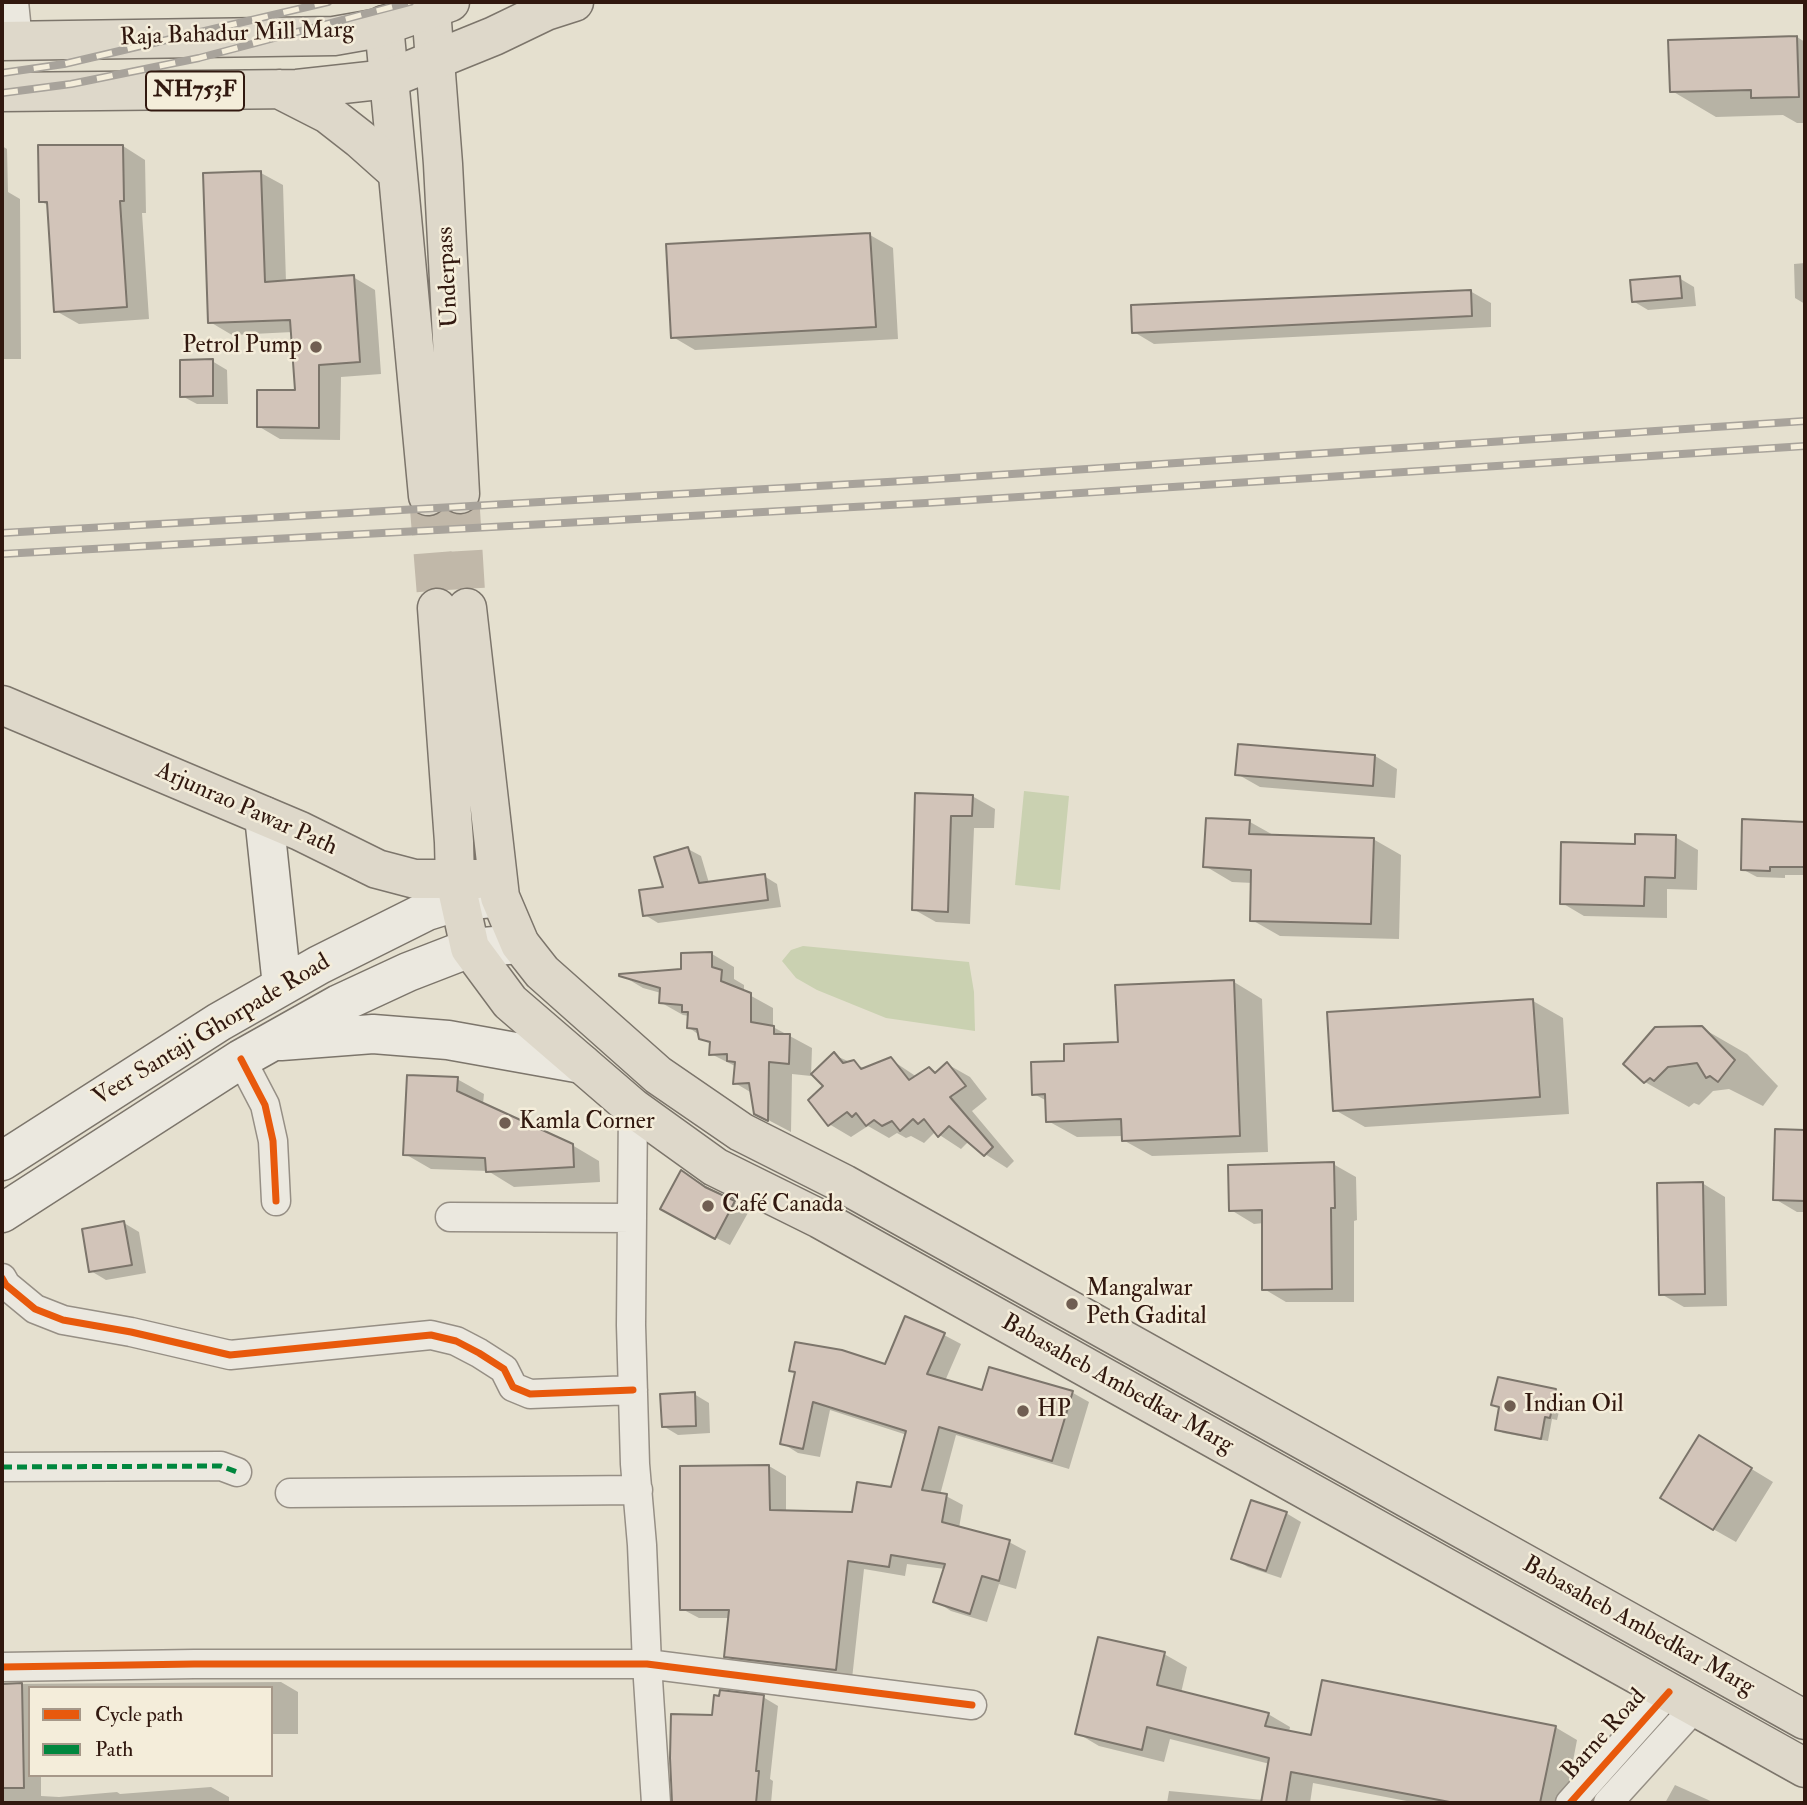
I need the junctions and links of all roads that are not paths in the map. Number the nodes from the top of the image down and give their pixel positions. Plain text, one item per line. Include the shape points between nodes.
1 (14, 2) edge
2 (574, 2) edge
3 (441, 5) edge
4 (384, 26) junction
5 (7, 41) edge
6 (435, 61) junction
7 (388, 79) junction
8 (278, 89) junction
9 (2, 92) edge
10 (397, 172) junction
11 (2, 705) edge
12 (264, 816) junction
13 (453, 832) junction
14 (335, 848) junction
15 (497, 874) junction
16 (447, 897) junction
17 (520, 944) junction
18 (470, 948) junction
19 (282, 986) junction
20 (257, 1051) junction
21 (582, 1064) junction
22 (633, 1108) junction
23 (2, 1161) edge
24 (276, 1201) dead end
25 (2, 1213) edge
26 (450, 1217) dead end
27 (632, 1218) junction
28 (2, 1278) edge
29 (633, 1390) junction
30 (2, 1467) edge
31 (237, 1472) dead end
32 (638, 1490) junction
33 (290, 1493) dead end
34 (647, 1664) junction
35 (2, 1667) edge
36 (1682, 1699) junction
37 (972, 1704) dead end
38 (1805, 1720) edge
39 (1805, 1768) edge
40 (656, 1803) edge
41 (1570, 1803) edge
42 (1608, 1803) edge

1 - 5 street
2 - 6 main road, NH753F
3 - 4 main road, Raja Bahadur Mill Marg / NH753F
3 - 6 main road, Underpass
4 - 5 main road, Raja Bahadur Mill Marg / NH753F via 334,36
4 - 7 main road, Underpass
6 - 7 main road, NH753F
6 - 10 main road, Underpass via 443,164 444,495
7 - 8 main road, NH753F
7 - 10 main road, Underpass
8 - 9 main road, NH753F
8 - 10 main road via 328,114
11 - 12 main road, Arjunrao Pawar Path
12 - 14 main road, Arjunrao Pawar Path
12 - 19 main road
13 - 14 main road via 414,854
13 - 15 main road via 452,608
13 - 16 main road
14 - 16 main road, Arjunrao Pawar Path via 377,869 415,878
15 - 16 main road
15 - 17 main road, Babasaheb Ambedkar Marg
16 - 18 main road
16 - 19 main road, Veer Santaji Ghorpade Road
17 - 18 main road, Veer Santaji Ghorpade Road
17 - 38 main road, Babasaheb Ambedkar Marg via 542,972 658,1075 741,1132 879,1203
18 - 20 main road, Veer Santaji Ghorpade Road via 339,1004
18 - 21 main road, Babasaheb Ambedkar Marg via 510,1002
19 - 23 main road, Veer Santaji Ghorpade Road
20 - 21 main road via 386,1035 451,1040
20 - 24 street via 273,1141
20 - 25 main road, Veer Santaji Ghorpade Road
21 - 22 main road, Babasaheb Ambedkar Marg
22 - 27 street
22 - 36 main road, Babasaheb Ambedkar Marg via 715,1167 820,1219
26 - 27 street
27 - 29 street
28 - 29 street via 35,1309 63,1320 230,1354 431,1335 456,1341 487,1358 504,1369 513,1387 530,1394
29 - 32 street
30 - 31 street via 221,1466
32 - 33 street
32 - 34 street
34 - 35 street
34 - 37 street
34 - 40 street
36 - 39 main road, Babasaheb Ambedkar Marg
36 - 41 street, Barne Road
36 - 42 street, Barne Road

